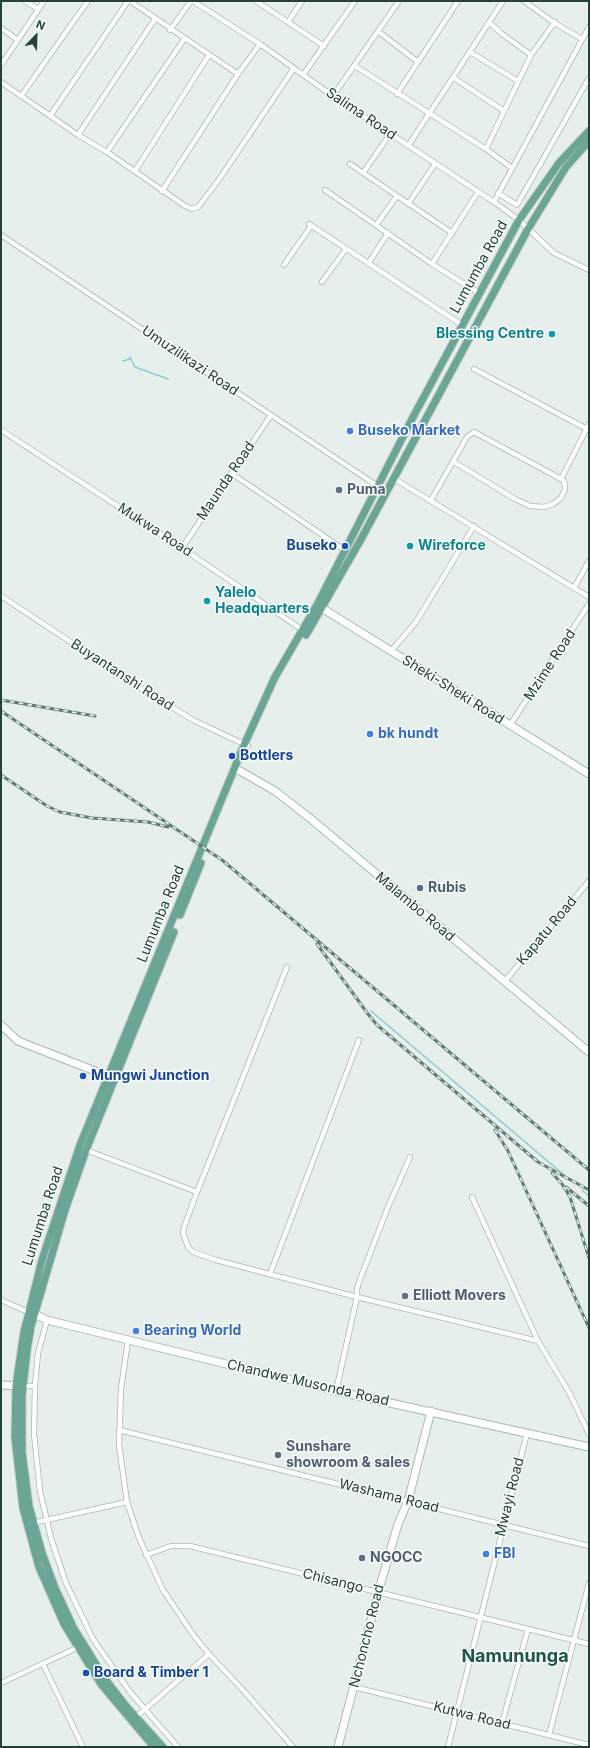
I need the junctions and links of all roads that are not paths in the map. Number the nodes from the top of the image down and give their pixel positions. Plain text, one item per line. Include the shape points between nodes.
1 (26, 1) edge
2 (44, 1) edge
3 (88, 1) edge
4 (129, 1) edge
5 (192, 1) edge
6 (256, 1) edge
7 (302, 1) edge
8 (355, 1) edge
9 (393, 1) edge
10 (399, 1) edge
11 (503, 1) edge
12 (524, 1) edge
13 (455, 2) edge
14 (395, 7) junction
15 (38, 10) junction
16 (155, 19) junction
17 (288, 22) junction
18 (489, 22) junction
19 (554, 22) junction
20 (589, 27) edge
21 (1, 28) edge
22 (170, 30) junction
23 (379, 32) junction
24 (185, 38) junction
25 (582, 38) junction
26 (18, 40) junction
27 (260, 44) junction
28 (324, 46) junction
29 (470, 52) junction
30 (209, 55) junction
31 (531, 55) junction
32 (418, 62) junction
33 (1, 65) edge
34 (355, 66) junction
35 (294, 68) junction
36 (238, 74) junction
37 (303, 75) junction
38 (454, 78) junction
39 (589, 78) edge
40 (518, 81) junction
41 (1, 82) edge
42 (397, 94) junction
43 (21, 96) junction
44 (333, 96) junction
45 (504, 111) junction
46 (429, 114) junction
47 (50, 116) junction
48 (589, 131) edge
49 (390, 134) junction
50 (78, 135) junction
51 (589, 141) edge
52 (408, 146) junction
53 (486, 149) junction
54 (107, 152) junction
55 (350, 164) dead end
56 (435, 164) junction
57 (512, 168) junction
58 (135, 171) junction
59 (363, 173) junction
60 (325, 190) dead end
61 (162, 191) junction
62 (478, 192) junction
63 (498, 193) junction
64 (397, 196) junction
65 (494, 202) junction
66 (408, 204) junction
67 (519, 220) junction
68 (376, 225) junction
69 (528, 229) junction
70 (388, 233) junction
71 (452, 233) junction
72 (1, 235) edge
73 (346, 249) junction
74 (368, 264) junction
75 (432, 264) junction
76 (284, 265) dead end
77 (589, 270) edge
78 (322, 282) dead end
79 (480, 293) junction
80 (462, 325) junction
81 (474, 369) dead end
82 (271, 415) junction
83 (588, 426) edge
84 (1, 430) edge
85 (454, 462) junction
86 (231, 473) junction
87 (393, 478) junction
88 (561, 479) junction
89 (379, 487) junction
90 (431, 500) junction
91 (474, 526) junction
92 (182, 548) junction
93 (346, 551) junction
94 (589, 562) edge
95 (574, 588) junction
96 (1, 596) edge
97 (589, 597) edge
98 (589, 604) edge
99 (320, 607) junction
100 (305, 632) junction
101 (391, 651) junction
102 (510, 725) junction
103 (246, 746) junction
104 (237, 769) junction
105 (589, 774) edge
106 (589, 881) edge
107 (287, 967) dead end
108 (505, 981) junction
109 (1, 1025) edge
110 (1, 1031) edge
111 (359, 1040) dead end
112 (589, 1052) edge
113 (111, 1079) junction
114 (86, 1150) junction
115 (410, 1157) dead end
116 (196, 1192) junction
117 (472, 1197) dead end
118 (270, 1274) junction
119 (357, 1297) junction
120 (1, 1300) edge
121 (31, 1313) junction
122 (47, 1320) junction
123 (128, 1340) junction
124 (538, 1341) junction
125 (1, 1385) edge
126 (19, 1386) junction
127 (35, 1386) junction
128 (336, 1391) junction
129 (431, 1412) junction
130 (119, 1430) junction
131 (527, 1433) junction
132 (589, 1434) edge
133 (589, 1447) edge
134 (408, 1501) junction
135 (127, 1502) junction
136 (46, 1520) junction
137 (33, 1523) junction
138 (503, 1525) junction
139 (589, 1546) edge
140 (146, 1555) junction
141 (589, 1583) edge
142 (378, 1593) junction
143 (480, 1616) junction
144 (528, 1629) junction
145 (574, 1641) junction
146 (589, 1644) edge
147 (80, 1646) junction
148 (209, 1654) junction
149 (43, 1664) junction
150 (1, 1683) edge
151 (354, 1687) junction
152 (145, 1710) junction
153 (457, 1712) junction
154 (136, 1717) junction
155 (502, 1723) junction
156 (549, 1735) junction
157 (589, 1745) edge
158 (83, 1747) edge
159 (154, 1747) edge
160 (163, 1747) edge
161 (178, 1747) edge
162 (293, 1747) edge
163 (338, 1747) edge
164 (448, 1747) edge

1 - 15 street
2 - 15 street
3 - 43 street
4 - 16 street
4 - 47 street
5 - 22 street
5 - 27 street, Salima Road
6 - 17 street
7 - 17 street
8 - 28 street
9 - 14 street
10 - 14 street
11 - 18 street
12 - 19 street
13 - 32 street
14 - 23 street
15 - 26 street
16 - 22 street
16 - 50 street
17 - 28 street
18 - 29 street
18 - 31 street
19 - 25 street
19 - 31 street
20 - 25 street
21 - 26 street
22 - 24 street
23 - 32 street
23 - 34 street
24 - 30 street
24 - 54 street
25 - 57 street
26 - 33 street
27 - 35 street, Salima Road
27 - 36 street
28 - 37 street
29 - 38 street
29 - 40 street
30 - 36 street
30 - 58 street
31 - 40 street
32 - 42 street
34 - 42 street
34 - 44 street
35 - 37 street, Salima Road
35 - 61 street via 198,207 192,209 185,206
36 - 61 street
37 - 44 street, Salima Road
38 - 45 street
38 - 46 street
39 - 63 street via 517,205
40 - 45 street
41 - 43 street
42 - 46 street
43 - 47 street
44 - 49 street, Salima Road
45 - 53 street
46 - 52 street
46 - 53 street
47 - 50 street
48 - 67 main road, Lumumba Road via 559,163
49 - 52 street, Salima Road
49 - 59 street
50 - 54 street
51 - 69 main road, Lumumba Road via 566,167
52 - 56 street, Salima Road
53 - 57 street
54 - 58 street
55 - 59 street
56 - 62 street, Salima Road
56 - 66 street
57 - 63 street
58 - 61 street
59 - 64 street
60 - 68 street
62 - 65 street, Salima Road
62 - 71 street
63 - 65 street
64 - 66 street
64 - 68 street
65 - 67 street, Salima Road
66 - 71 street
67 - 69 street, Salima Road
67 - 79 main road, Lumumba Road
68 - 70 street
69 - 77 street, Salima Road via 554,252
69 - 87 main road, Lumumba Road
70 - 74 street
70 - 75 street
71 - 75 street
72 - 82 street, Umuzilikazi Road
73 - 74 street
73 - 76 street via 310,225
73 - 78 street
74 - 80 street
75 - 79 street
79 - 80 main road, Lumumba Road
80 - 89 main road, Lumumba Road
81 - 83 street
82 - 86 street, Maunda Road
82 - 89 street, Umuzilikazi Road
83 - 88 street
84 - 92 street, Mukwa Road
85 - 88 street via 467,437 474,432
85 - 88 street via 530,506 544,507 557,502 565,489 564,481
85 - 90 street
86 - 92 street, Maunda Road
86 - 93 street
87 - 90 street
87 - 99 main road, Lumumba Road
89 - 93 main road, Lumumba Road
90 - 91 street
91 - 95 street
91 - 101 street via 416,622
92 - 100 street, Mukwa Road
93 - 99 main road, Lumumba Road
94 - 95 street
95 - 97 street
96 - 103 street, Buyantanshi Road via 145,691 193,720
98 - 102 street, Mzime Road
99 - 100 main road, Lumumba Road
99 - 101 street, Sheki-Sheki Road
100 - 103 main road, Lumumba Road
101 - 102 street, Sheki-Sheki Road
102 - 105 street, Sheki-Sheki Road
103 - 104 main road, Lumumba Road
104 - 108 street, Malambo Road via 275,791 311,819
104 - 113 main road, Lumumba Road
106 - 108 street, Kapatu Road
107 - 116 street
108 - 112 street, Malambo Road
109 - 113 street via 18,1041
110 - 113 street via 18,1045
111 - 118 street
113 - 114 main road, Lumumba Road
113 - 121 main road, Lumumba Road via 66,1186 42,1260
114 - 116 street
114 - 121 main road, Lumumba Road
115 - 119 street via 358,1282
116 - 118 street via 184,1227 184,1240 188,1247 199,1255
117 - 124 street
118 - 119 street
119 - 124 street
119 - 128 street
120 - 121 street
121 - 122 street, Chandwe Musonda Road
121 - 126 main road, Lumumba Road via 27,1350
122 - 123 street, Chandwe Musonda Road
122 - 127 street via 38,1354
123 - 128 street, Chandwe Musonda Road
123 - 130 street via 121,1389
124 - 132 street via 569,1392
125 - 126 street
126 - 127 street
126 - 137 main road, Lumumba Road via 22,1452
126 - 147 main road, Lumumba Road via 15,1437 23,1508 39,1567 55,1605
127 - 136 street via 36,1463
128 - 129 street, Chandwe Musonda Road
129 - 131 street, Chandwe Musonda Road
129 - 134 street, Nchoncho Road
130 - 134 street, Washama Road
130 - 135 street
131 - 133 street, Chandwe Musonda Road
131 - 138 street, Mwayi Road
134 - 138 street, Washama Road
134 - 142 street, Nchoncho Road via 398,1524
135 - 136 street
135 - 140 street
136 - 137 street
136 - 152 street via 66,1583 84,1623 116,1673
137 - 147 main road, Lumumba Road via 54,1588
138 - 139 street, Washama Road
138 - 143 street, Mwayi Road
140 - 142 street, Chisango via 170,1546 190,1546
140 - 148 street via 163,1590
141 - 145 street
142 - 143 street, Chisango
142 - 151 street, Nchoncho Road
143 - 144 street, Chisango
143 - 153 street, Mwayi Road
144 - 145 street, Chisango
144 - 155 street
145 - 146 street, Chisango
145 - 156 street
147 - 149 street
147 - 154 main road, Lumumba Road
147 - 159 main road, Lumumba Road via 108,1695
148 - 152 street
148 - 162 street
149 - 150 street
149 - 158 street
151 - 153 street, Kutwa Road
151 - 163 street, Nchoncho Road
152 - 154 street
152 - 161 street
153 - 155 street, Kutwa Road
153 - 164 street, Mwayi Road
154 - 160 main road, Lumumba Road
155 - 156 street, Kutwa Road
156 - 157 street, Kutwa Road

